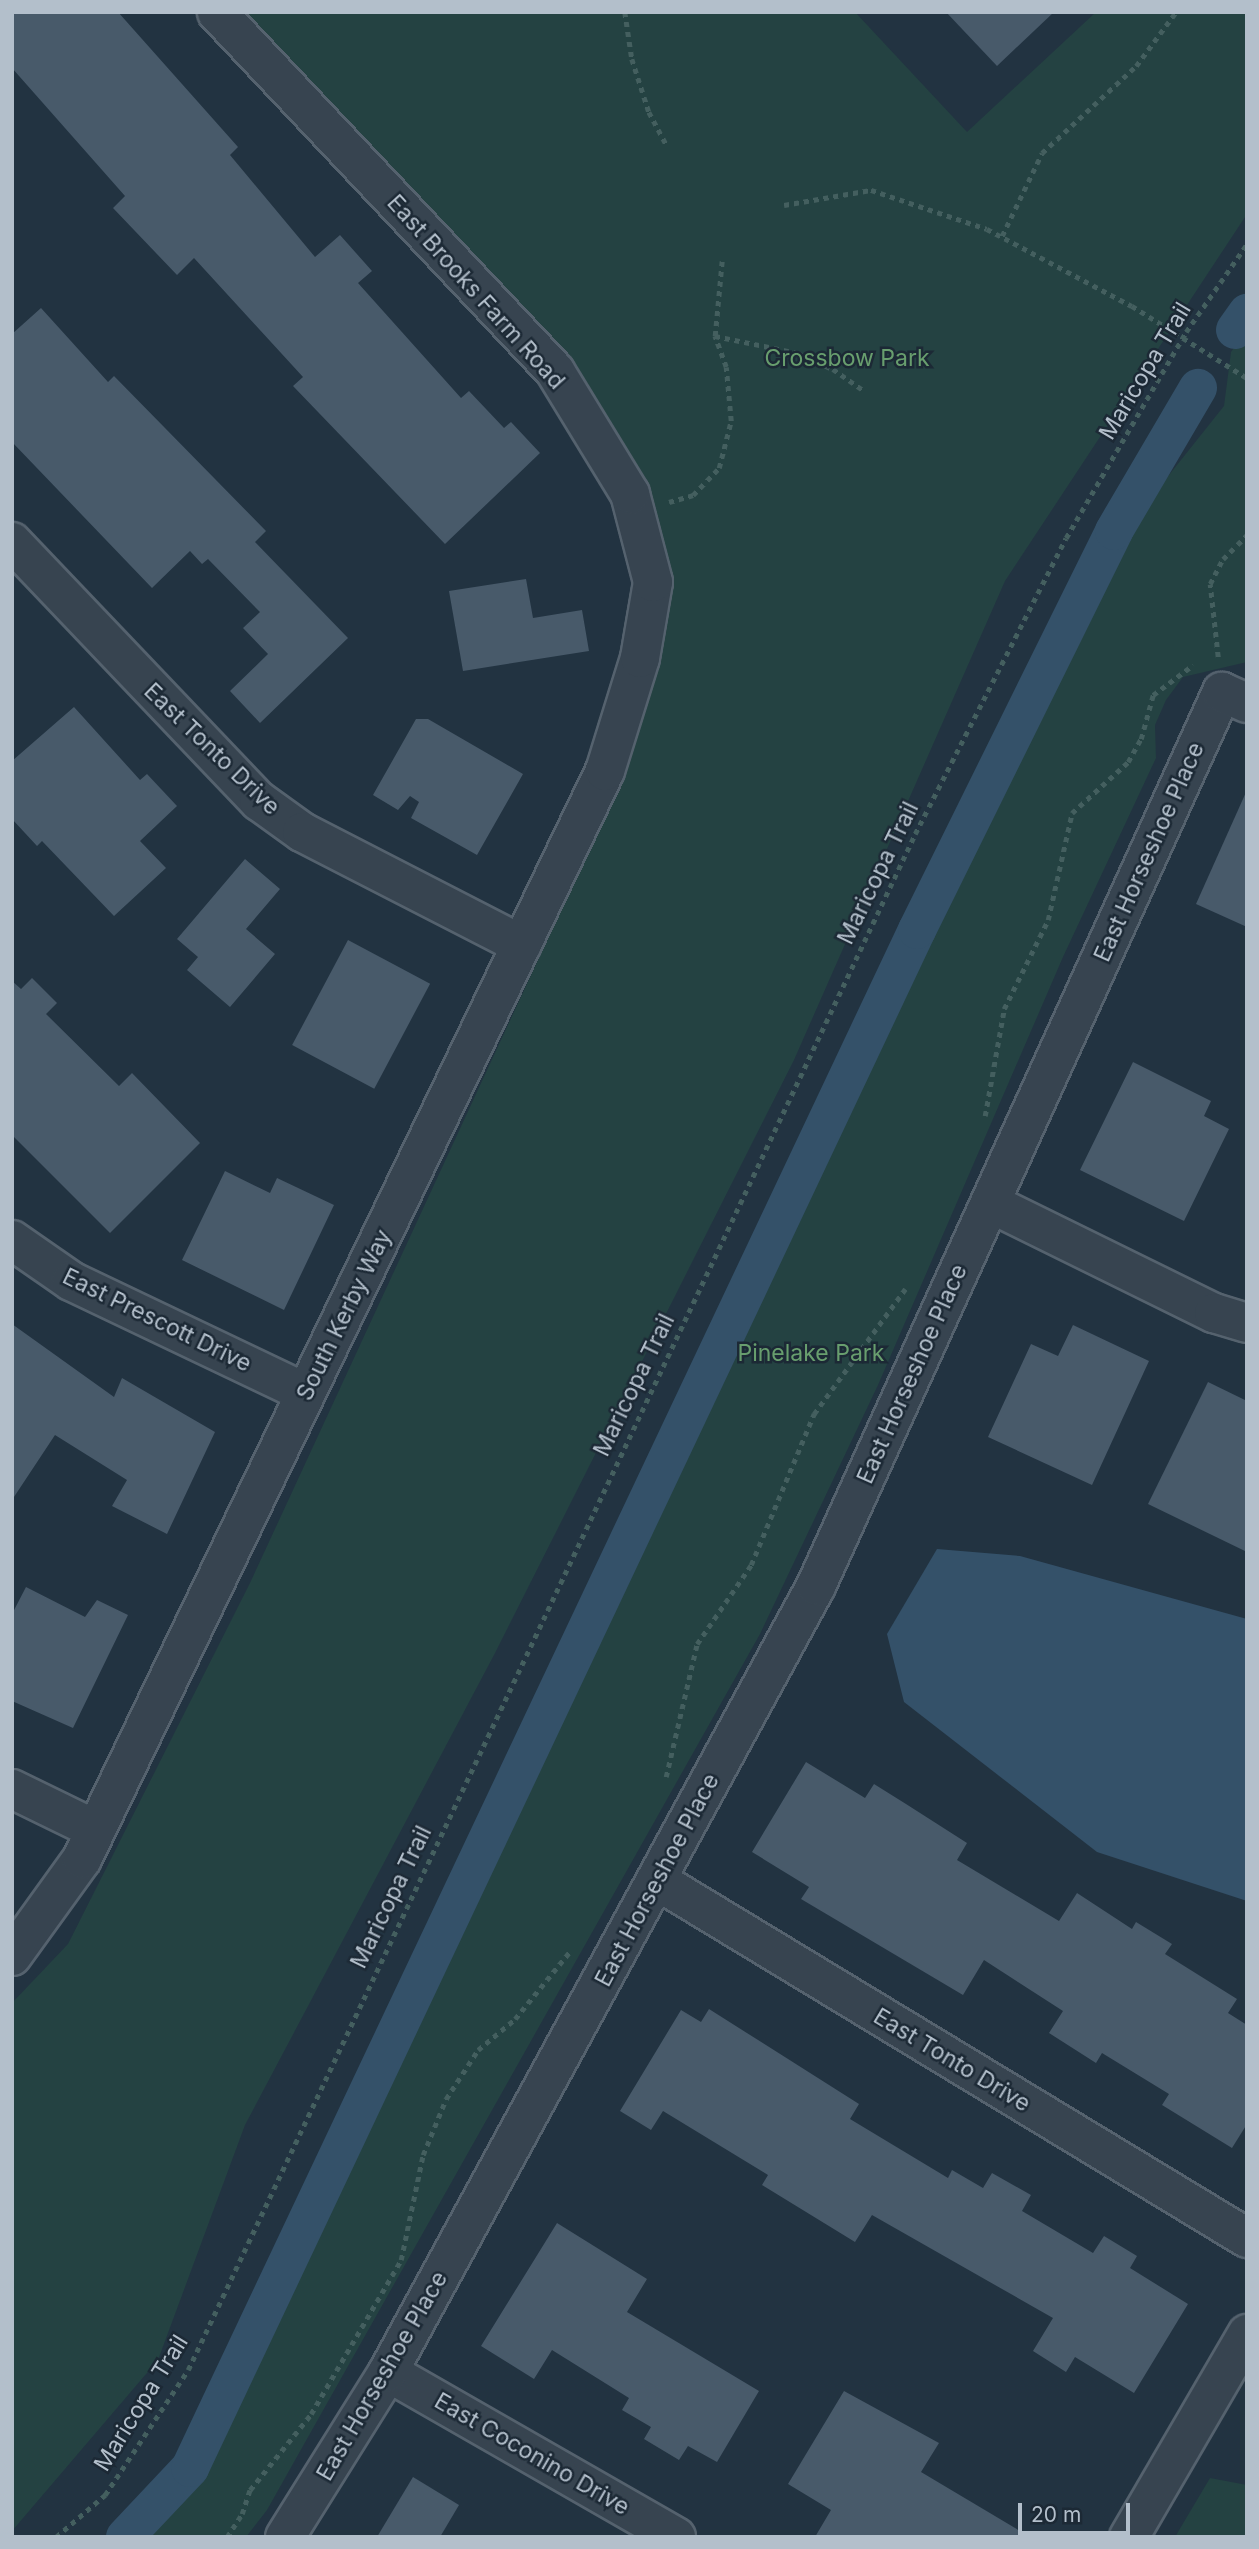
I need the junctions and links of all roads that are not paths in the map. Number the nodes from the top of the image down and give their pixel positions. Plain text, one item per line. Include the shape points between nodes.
1 (217, 12) edge
2 (12, 542) edge
3 (640, 658) joint
4 (1229, 683) edge
5 (522, 945) junction
6 (990, 1203) junction
7 (12, 1240) edge
8 (1247, 1323) edge
9 (306, 1393) junction
10 (12, 1789) edge
11 (96, 1830) junction
12 (658, 1881) junction
13 (12, 1956) edge
14 (1247, 2238) edge
15 (1247, 2334) edge
16 (388, 2372) junction
17 (285, 2537) edge
18 (676, 2537) edge
19 (1129, 2537) edge

1 - 3 street, East Brooks Farm Road via 555,372 630,494 653,583
2 - 5 street, East Tonto Drive via 259,801 302,832
3 - 5 street, South Kerby Way via 605,771
4 - 6 street, East Horseshoe Place
5 - 9 street, South Kerby Way
6 - 8 street via 1214,1313
6 - 12 street, East Horseshoe Place via 816,1586
7 - 9 street, East Prescott Drive via 71,1281
9 - 11 street, South Kerby Way
10 - 11 street
11 - 13 street, South Kerby Way via 82,1859
12 - 14 street, East Tonto Drive
12 - 16 street, East Horseshoe Place
15 - 19 street
16 - 17 street, East Horseshoe Place
16 - 18 street, East Coconino Drive

